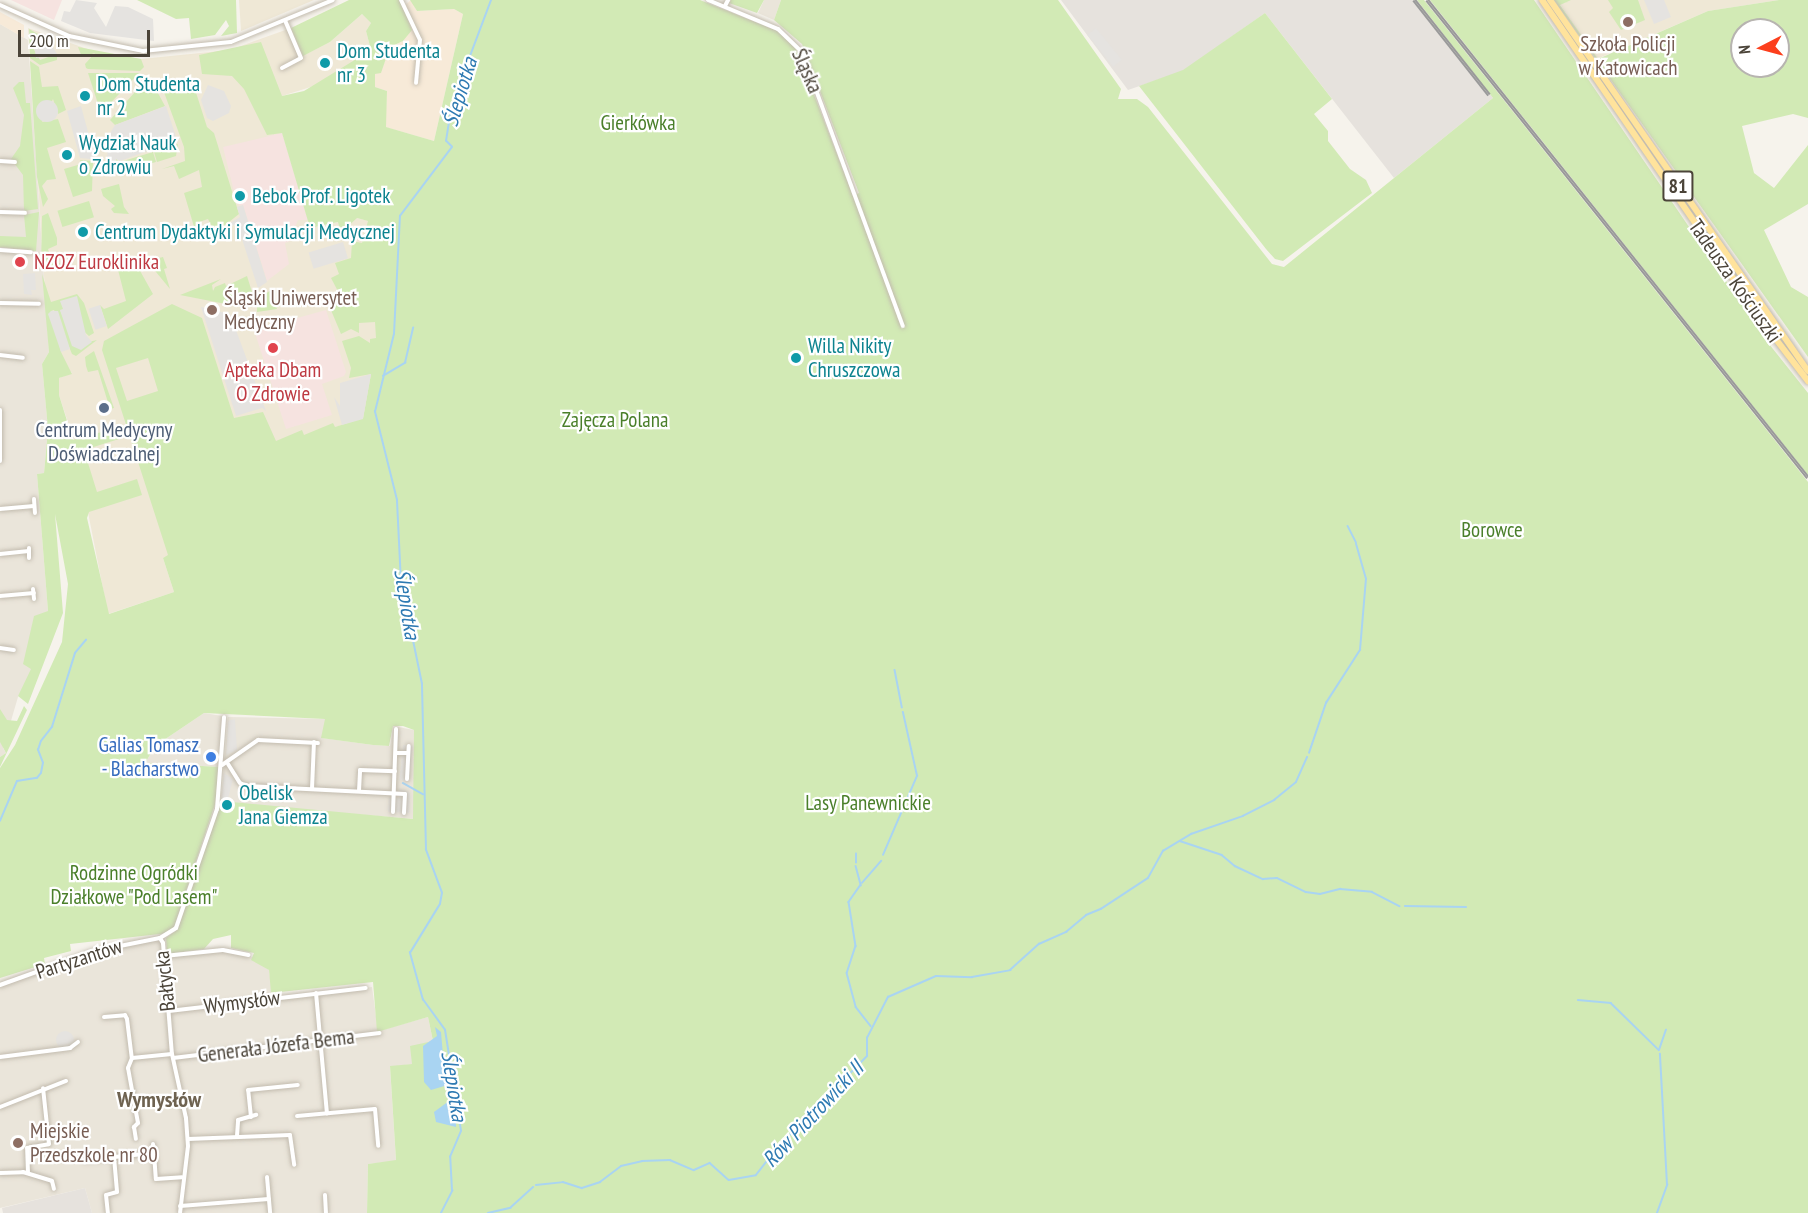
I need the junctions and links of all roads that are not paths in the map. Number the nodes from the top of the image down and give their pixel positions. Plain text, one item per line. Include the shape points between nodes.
1 (333, 0) edge
2 (401, 0) edge
3 (708, 0) edge
4 (728, 0) edge
5 (1542, 0) edge
6 (1550, 0) edge
7 (0, 5) edge
8 (725, 6) junction
9 (286, 22) junction
10 (282, 68) dead end
11 (416, 83) dead end
12 (0, 161) edge
13 (15, 162) dead end
14 (0, 212) edge
15 (25, 213) dead end
16 (0, 250) edge
17 (31, 252) dead end
18 (0, 303) edge
19 (39, 304) dead end
20 (903, 326) dead end
21 (0, 355) edge
22 (23, 358) dead end
23 (1808, 371) edge
24 (1808, 381) edge
25 (0, 410) edge
26 (1, 455) edge
27 (0, 461) edge
28 (34, 499) dead end
29 (34, 506) junction
30 (0, 509) edge
31 (35, 513) dead end
32 (0, 554) edge
33 (30, 558) dead end
34 (0, 596) edge
35 (34, 599) dead end
36 (0, 648) edge
37 (14, 650) dead end
38 (224, 717) dead end
39 (396, 729) dead end
40 (409, 746) dead end
41 (396, 753) junction
42 (408, 753) junction
43 (228, 764) junction
44 (222, 765) junction
45 (395, 771) junction
46 (407, 779) dead end
47 (312, 789) junction
48 (359, 791) junction
49 (394, 793) junction
50 (393, 812) dead end
51 (404, 813) dead end
52 (160, 938) junction
53 (249, 955) dead end
54 (164, 956) junction
55 (0, 985) edge
56 (366, 988) dead end
57 (316, 993) junction
58 (169, 1011) junction
59 (104, 1017) dead end
60 (379, 1033) dead end
61 (78, 1042) dead end
62 (322, 1043) junction
63 (172, 1056) junction
64 (0, 1057) edge
65 (132, 1058) junction
66 (66, 1081) dead end
67 (298, 1085) dead end
68 (43, 1088) junction
69 (0, 1107) edge
70 (327, 1113) junction
71 (297, 1116) dead end
72 (239, 1118) junction
73 (231, 1119) dead end
74 (237, 1136) junction
75 (136, 1139) dead end
76 (188, 1139) junction
77 (153, 1144) dead end
78 (378, 1146) dead end
79 (154, 1153) junction
80 (114, 1157) junction
81 (85, 1160) dead end
82 (294, 1165) dead end
83 (0, 1173) edge
84 (28, 1173) junction
85 (182, 1177) junction
86 (267, 1177) dead end
87 (54, 1189) dead end
88 (325, 1195) dead end
89 (269, 1199) junction
90 (180, 1206) junction
91 (108, 1213) edge
92 (180, 1213) edge
93 (270, 1213) edge
94 (326, 1213) edge

1 - 9 street
2 - 11 street via 420,40
3 - 8 street, Śląska
4 - 8 street
5 - 24 main road, Tadeusza Kościuszki / 81 via 1740,290
6 - 23 main road, Tadeusza Kościuszki / 81
7 - 9 street via 69,36 136,51 227,43
8 - 20 street, Śląska via 778,28 798,46
9 - 10 street via 301,58
12 - 13 street
14 - 15 street
16 - 17 street
18 - 19 street
21 - 22 street
25 - 26 street
26 - 27 street
28 - 29 street
29 - 30 street
29 - 31 street
32 - 33 street via 29,550
34 - 35 street via 33,590
36 - 37 street
38 - 44 street, Bałtycka
39 - 41 street
40 - 42 street
41 - 42 street
41 - 45 street
42 - 46 street
43 - 44 street
43 - 47 street via 247,786
43 - 47 street via 258,740 316,742
44 - 52 street, Bałtycka via 217,808 176,928
45 - 48 street via 360,770
45 - 49 street
47 - 48 street
48 - 49 street
49 - 50 street
49 - 51 street via 405,794
52 - 54 street, Bałtycka
52 - 55 street, Partyzantów via 95,951
53 - 54 street via 223,950
54 - 58 street, Bałtycka
56 - 57 street, Wymysłów
57 - 58 street, Wymysłów
57 - 62 street
58 - 63 street, Bałtycka
59 - 65 street, Bałtycka via 128,1018
60 - 62 street, Generała Józefa Bema
61 - 64 street via 70,1048
62 - 63 street, Generała Józefa Bema
62 - 70 street
63 - 65 street, Generała Józefa Bema
63 - 76 street, Bałtycka
65 - 75 street, Bałtycka via 128,1068 138,1123 134,1127
66 - 68 street
67 - 72 street via 248,1090 253,1116
68 - 69 street
68 - 84 street via 49,1144 27,1148
70 - 71 street
70 - 78 street via 375,1109
72 - 73 street
72 - 74 street
74 - 76 street
74 - 82 street via 290,1135
76 - 85 street, Bałtycka
77 - 79 street
79 - 80 street
79 - 85 street via 156,1179
80 - 81 street
80 - 91 street via 117,1192 106,1196
83 - 84 street
84 - 87 street via 52,1181
85 - 90 street, Bałtycka
86 - 89 street
88 - 94 street
89 - 90 street
89 - 93 street
90 - 92 street, Bałtycka

